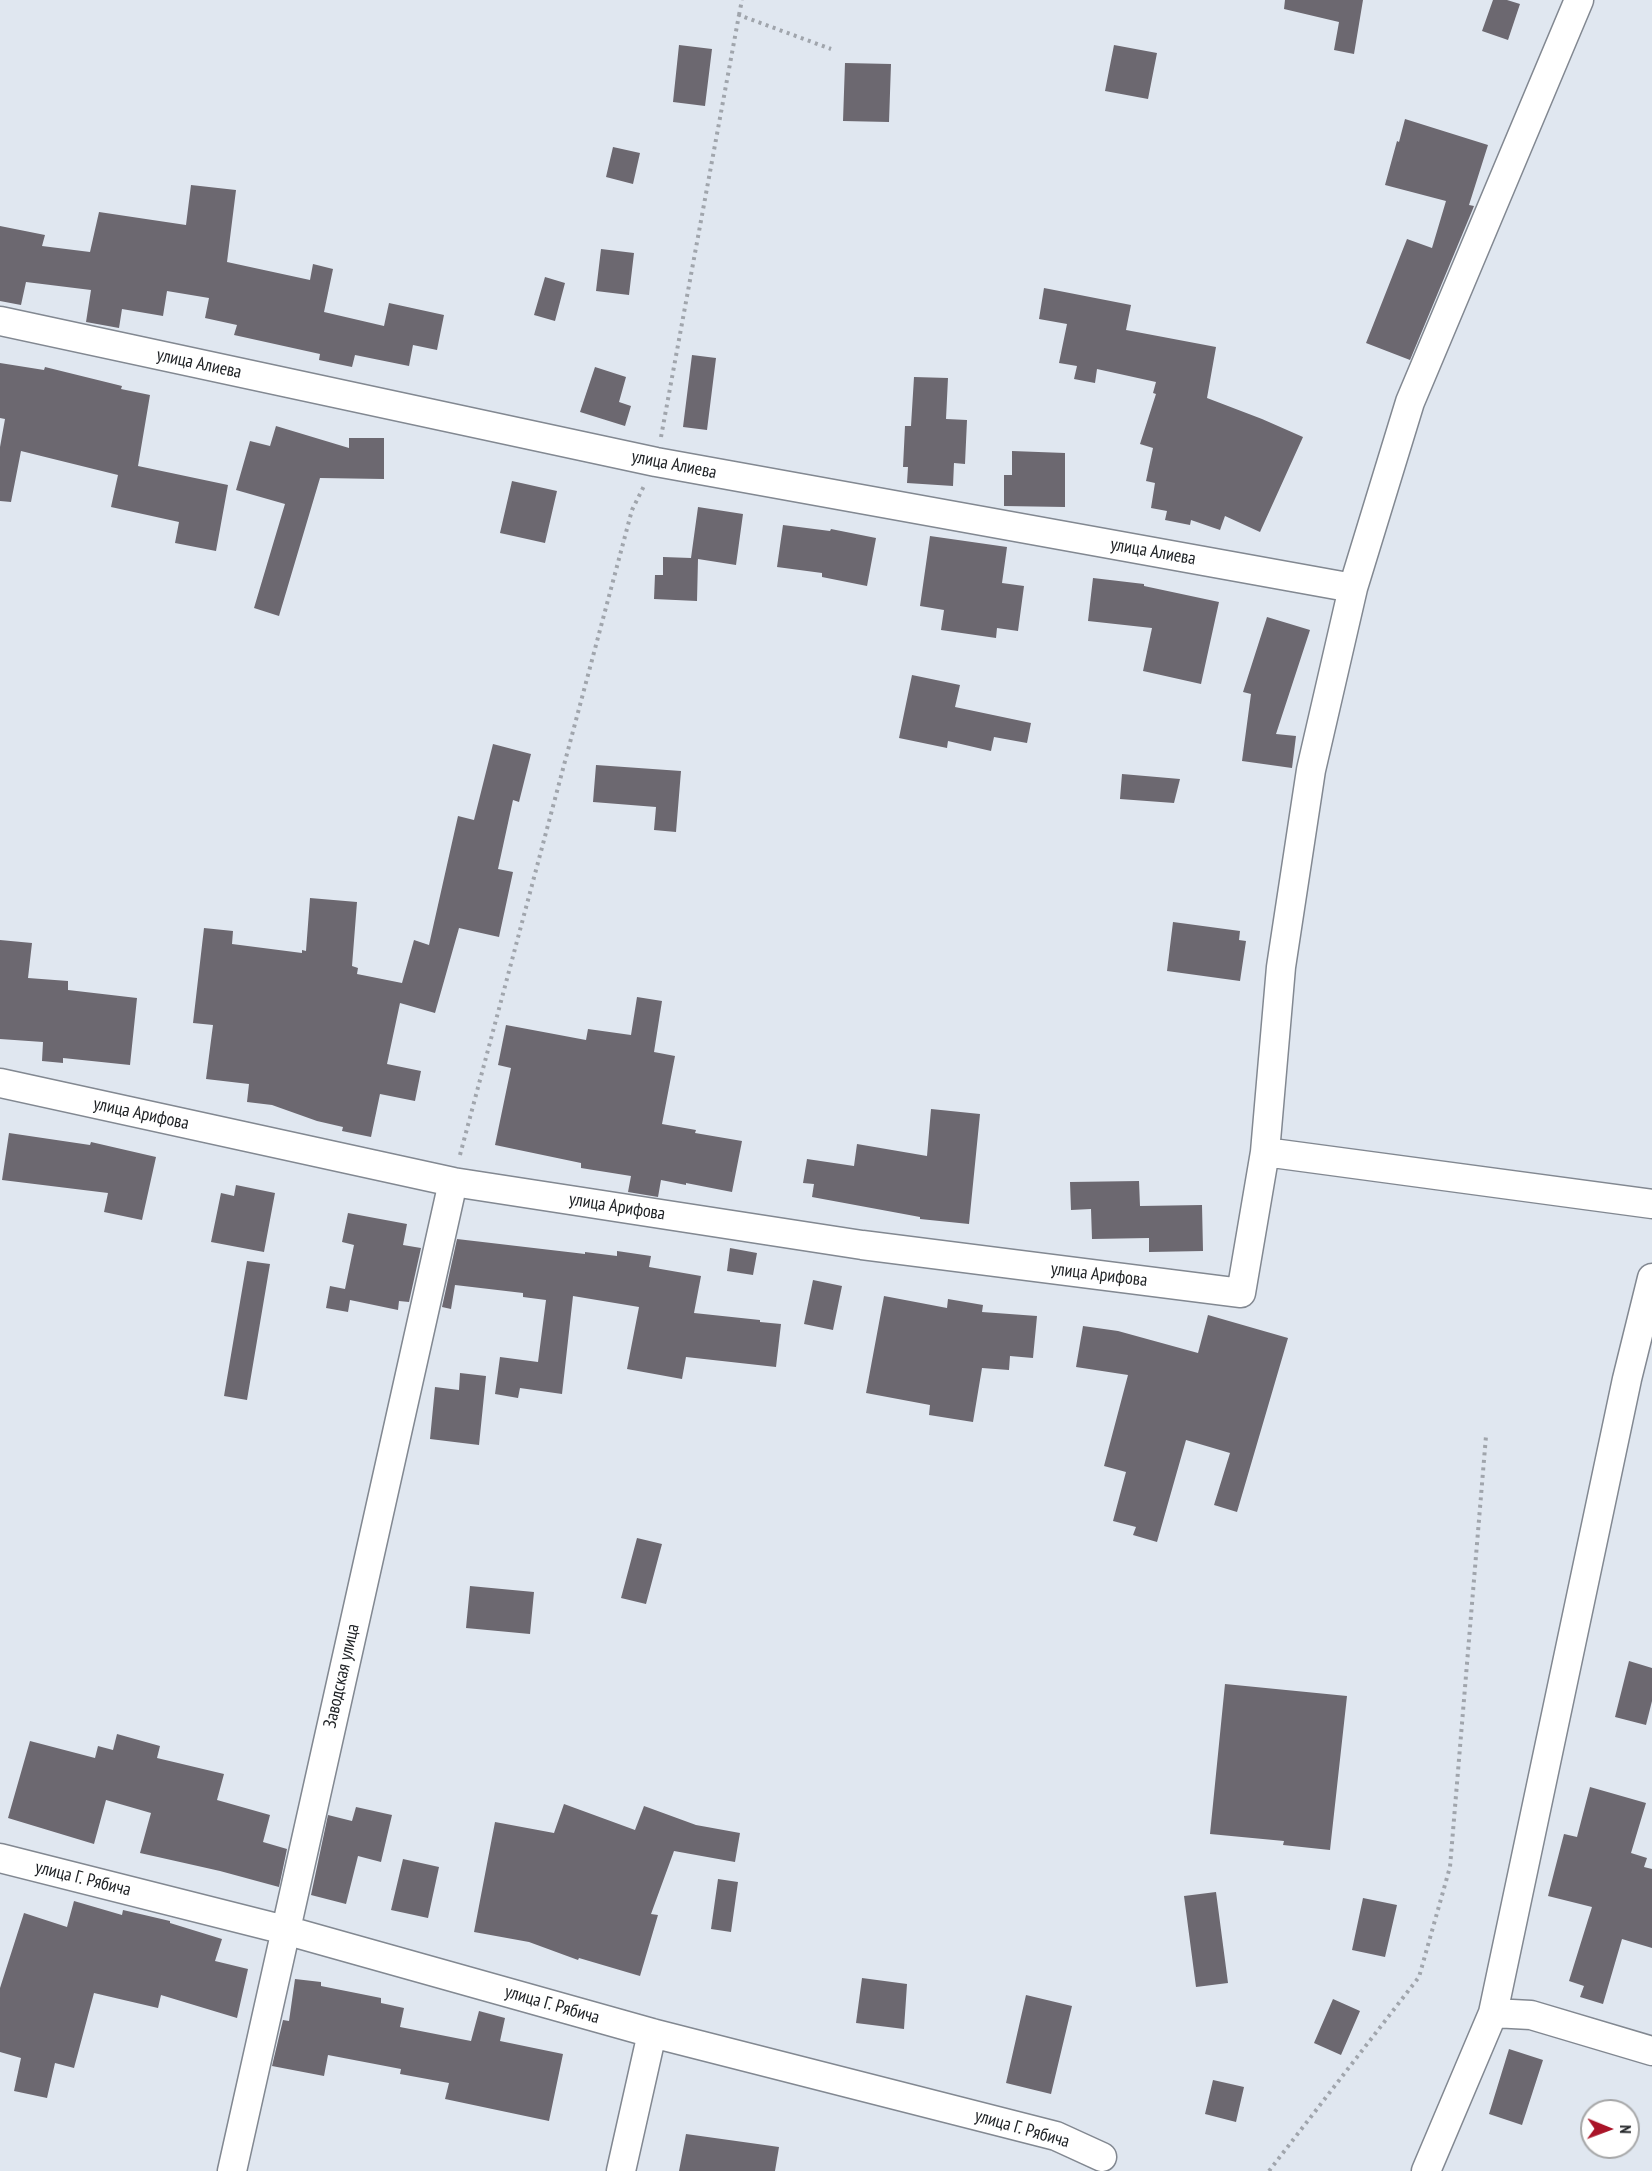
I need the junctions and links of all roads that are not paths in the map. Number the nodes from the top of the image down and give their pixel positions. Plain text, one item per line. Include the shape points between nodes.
1 (1579, 0) edge
2 (0, 321) edge
3 (1353, 588) junction
4 (0, 1083) edge
5 (1265, 1152) junction
6 (453, 1182) junction
7 (1652, 1204) edge
8 (1652, 1278) edge
9 (0, 1858) edge
10 (285, 1930) junction
11 (1493, 2013) junction
12 (652, 2033) junction
13 (1652, 2051) edge
14 (1102, 2157) dead end
15 (232, 2171) edge
16 (621, 2171) edge
17 (1426, 2171) edge

1 - 3 street via 1410,402
2 - 3 street, улица Алиева via 656,462
3 - 5 street via 1309,782 1281,967
4 - 6 street, улица Арифова
5 - 6 street, улица Арифова via 1241,1293 862,1245
5 - 7 street
6 - 10 street, Заводская улица
8 - 11 street via 1624,1391
9 - 10 street, улица Г. Рябича
10 - 12 street, улица Г. Рябича
10 - 15 street, Заводская улица
11 - 13 street via 1531,2015
11 - 17 street
12 - 14 street, улица Г. Рябича via 1056,2136
12 - 16 street

